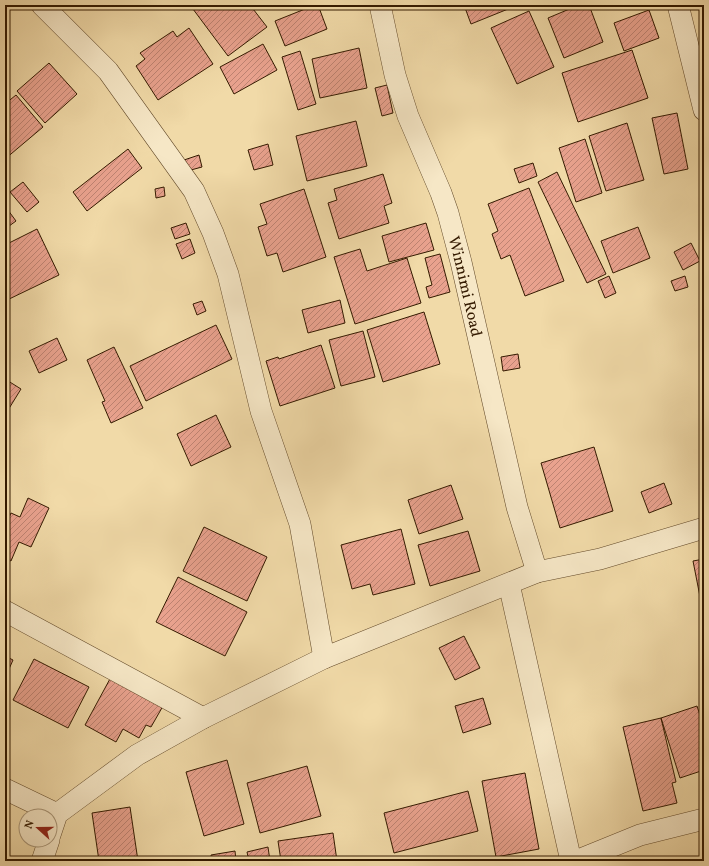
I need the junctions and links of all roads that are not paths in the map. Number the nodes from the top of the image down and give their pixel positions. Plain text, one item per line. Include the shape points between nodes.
1 (42, 5) edge
2 (380, 5) edge
3 (678, 5) edge
4 (704, 110) edge
5 (704, 528) edge
6 (537, 572) junction
7 (509, 584) junction
8 (5, 610) edge
9 (324, 658) junction
10 (203, 718) junction
11 (5, 789) edge
12 (45, 808) edge
13 (58, 813) edge
14 (704, 819) edge
15 (46, 848) edge
16 (42, 861) edge
17 (571, 861) edge
18 (576, 861) edge

1 - 9 street via 108,71 194,191 214,233 228,274 261,411 300,524
2 - 6 street, Winnimi Road via 395,75 408,116 448,213 518,507
3 - 4 street
5 - 6 street via 600,559
6 - 7 street
7 - 9 street
7 - 17 street
8 - 10 street
9 - 10 street
10 - 13 street via 137,755
11 - 12 street
14 - 18 street via 640,835
15 - 16 street

